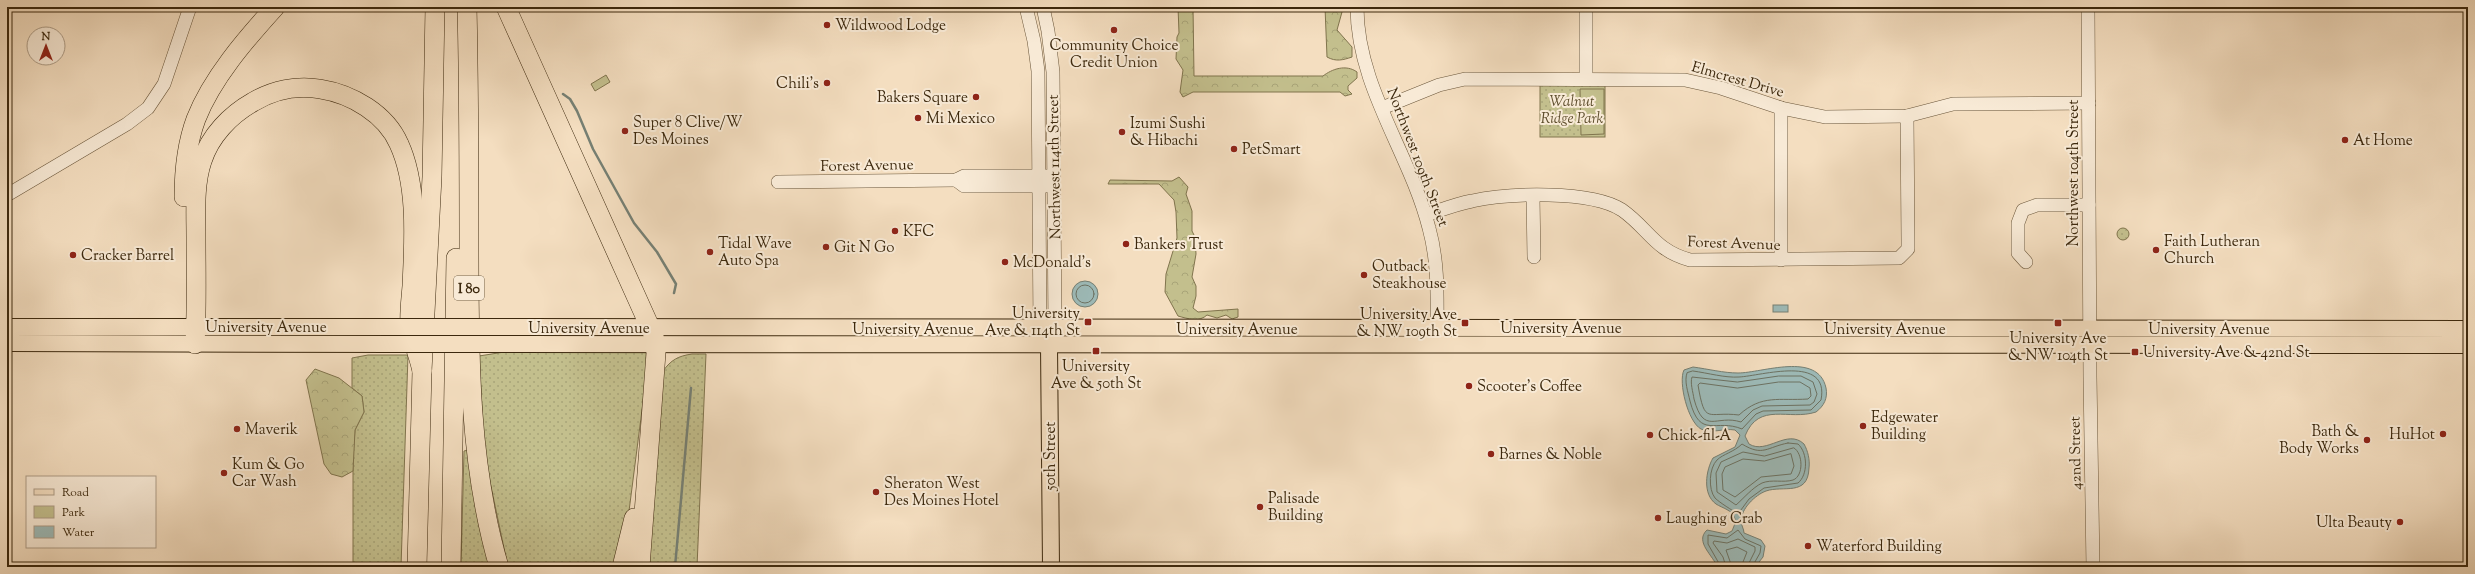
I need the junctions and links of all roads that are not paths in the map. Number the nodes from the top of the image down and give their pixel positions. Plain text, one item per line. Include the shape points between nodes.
1 (190, 7) edge
2 (275, 7) edge
3 (435, 7) edge
4 (457, 7) edge
5 (467, 7) edge
6 (506, 7) edge
7 (1026, 7) edge
8 (1042, 7) edge
9 (1357, 7) edge
10 (1586, 7) edge
11 (2088, 7) edge
12 (1586, 78) junction
13 (2089, 103) junction
14 (1382, 108) junction
15 (1781, 108) junction
16 (1907, 116) junction
17 (1038, 181) junction
18 (1055, 181) junction
19 (778, 182) dead end
20 (7, 195) edge
21 (1533, 197) junction
22 (2089, 204) junction
23 (1426, 215) junction
24 (1534, 257) dead end
25 (1781, 260) junction
26 (2026, 262) dead end
27 (7, 327) edge
28 (1048, 328) junction
29 (1437, 328) junction
30 (2468, 329) edge
31 (189, 335) junction
32 (653, 336) junction
33 (2090, 337) junction
34 (7, 343) edge
35 (1049, 345) junction
36 (1437, 345) junction
37 (2468, 345) edge
38 (422, 371) junction
39 (651, 411) junction
40 (417, 567) edge
41 (451, 567) edge
42 (499, 567) edge
43 (622, 567) edge
44 (640, 567) edge
45 (1051, 567) edge
46 (2093, 567) edge

1 - 20 street via 164,84 148,108 127,124
2 - 31 highway via 241,45 207,97 196,119 184,184
3 - 38 highway via 432,177
4 - 41 highway
5 - 42 highway, I 80 via 469,312 473,412 480,478
6 - 32 highway
7 - 17 street, Northwest 114th Street via 1038,71
8 - 18 street, Northwest 114th Street via 1053,72
9 - 14 street, Northwest 109th Street via 1363,57
10 - 12 street
11 - 13 street, Northwest 104th Street
12 - 14 street, Elmcrest Drive via 1456,80
12 - 15 street, Elmcrest Drive via 1685,80 1721,88
13 - 16 street, Elmcrest Drive via 1953,104
13 - 22 street, Northwest 104th Street
14 - 23 street, Northwest 109th Street
15 - 16 street, Elmcrest Drive via 1826,117
15 - 25 street
16 - 25 street, Forest Avenue via 1908,241 1904,254 1890,260
17 - 18 street, Forest Avenue
17 - 19 street, Forest Avenue via 964,176 956,180
17 - 28 street, Northwest 114th Street
18 - 28 street, Northwest 114th Street
21 - 23 street, Forest Avenue via 1497,197 1472,201
21 - 24 street
21 - 25 street, Forest Avenue via 1583,197 1604,201 1622,211 1665,250 1690,260
22 - 26 street via 2037,205 2023,210 2018,223 2018,253
22 - 33 street, Northwest 104th Street
23 - 29 street, Northwest 109th Street via 1437,273
27 - 31 main road, University Avenue
28 - 29 main road, University Avenue
28 - 32 main road, University Avenue
28 - 35 main road, Northwest 114th Street
29 - 33 main road, University Avenue
29 - 36 street, Northwest 109th Street
30 - 33 main road, University Avenue
31 - 32 main road, University Avenue, bridge via 396,327 489,328
31 - 32 main road, University Avenue, bridge via 396,344 489,344
31 - 34 main road, University Avenue
31 - 38 highway via 198,180 202,160 212,139 226,121 262,97 294,88 328,90 356,101 373,112 388,126 399,143 407,163 412,193 410,326
32 - 35 main road, University Avenue
32 - 39 highway
33 - 36 main road, University Avenue
33 - 37 main road, University Avenue
33 - 46 street, 42nd Street
35 - 36 main road, University Avenue
35 - 45 main road, 50th Street
38 - 40 highway
39 - 43 highway via 635,512
39 - 44 highway

